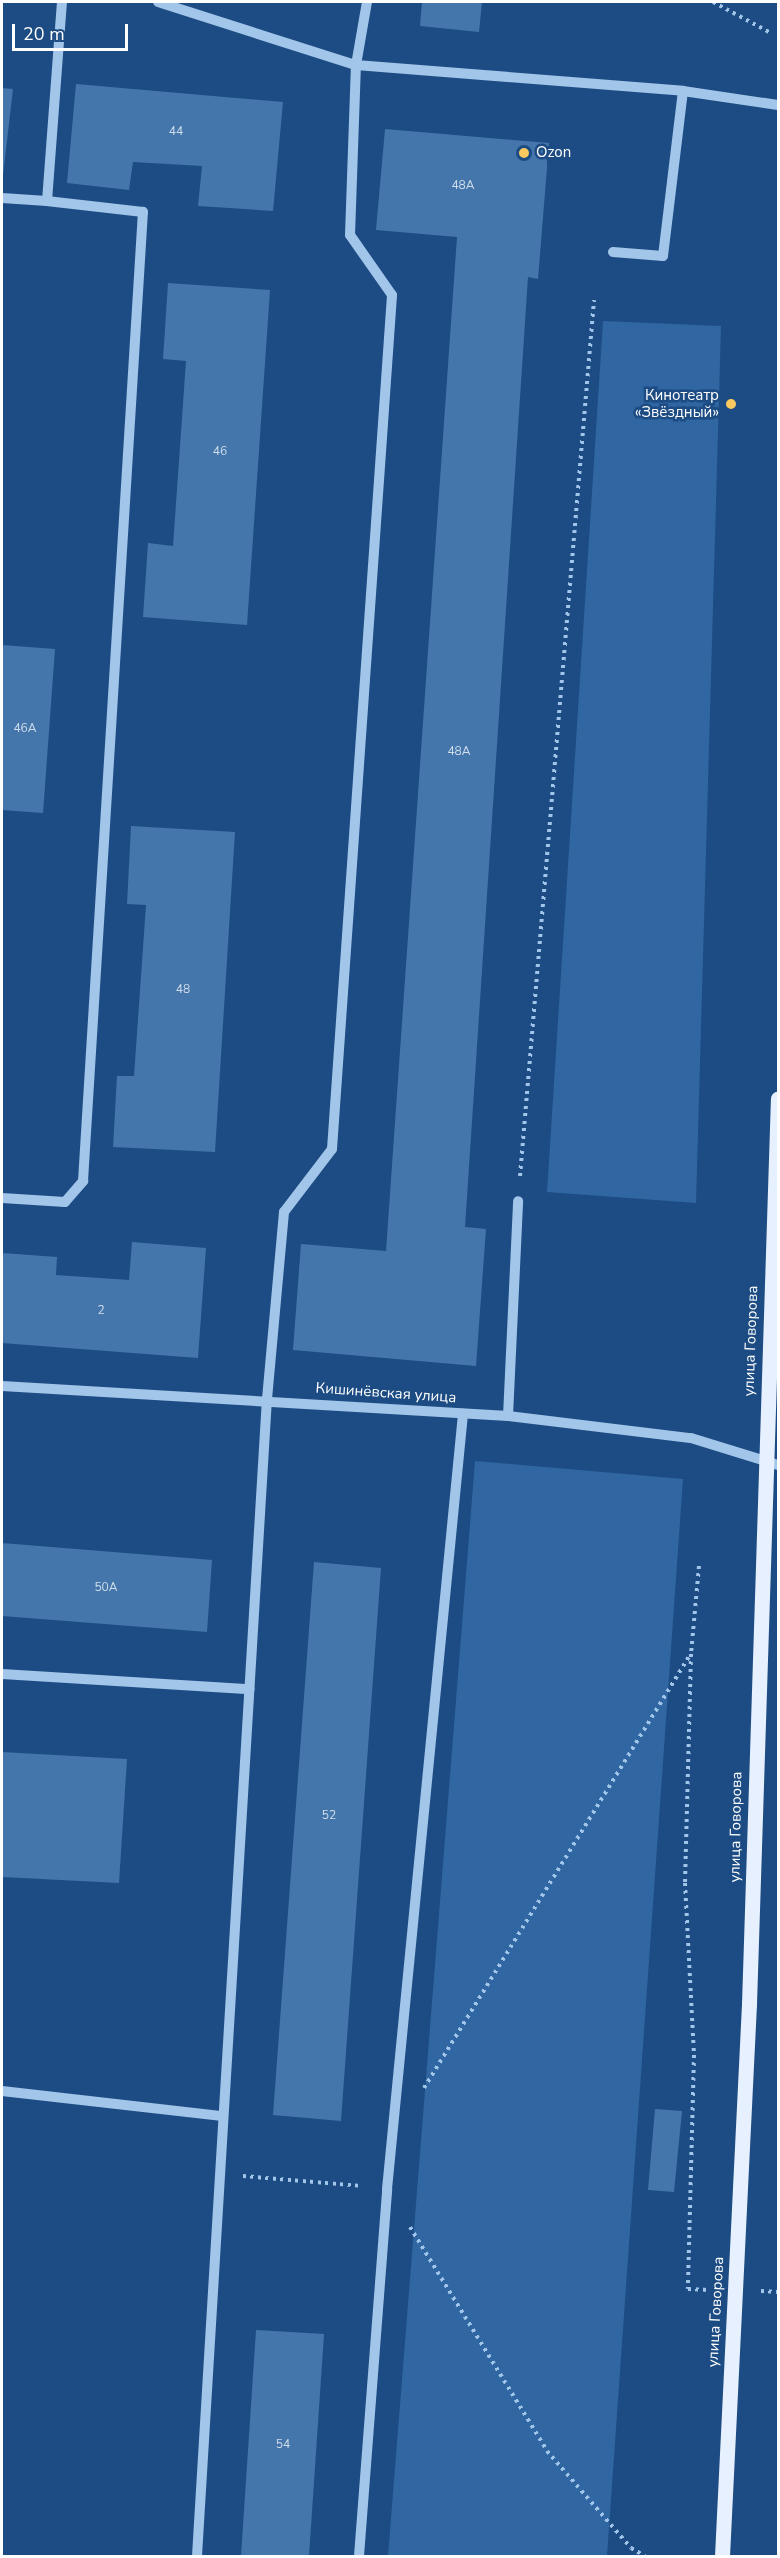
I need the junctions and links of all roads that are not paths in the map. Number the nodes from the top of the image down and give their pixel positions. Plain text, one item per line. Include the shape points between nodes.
1 (62, 2) edge
2 (158, 2) edge
3 (367, 2) edge
4 (356, 65) junction
5 (682, 91) junction
6 (778, 105) edge
7 (2, 198) edge
8 (47, 201) junction
9 (612, 252) dead end
10 (778, 1098) edge
11 (2, 1198) edge
12 (518, 1201) road end
13 (2, 1386) edge
14 (267, 1400) junction
15 (463, 1414) junction
16 (508, 1416) junction
17 (772, 1463) edge
18 (2, 1674) edge
19 (250, 1689) junction
20 (2, 2091) edge
21 (223, 2116) junction
22 (197, 2556) edge
23 (359, 2556) edge
24 (722, 2556) edge

1 - 8 street
2 - 4 street
3 - 4 street
4 - 5 street
4 - 14 street via 350,234 392,295 332,1149 284,1212
5 - 6 street
5 - 9 street via 663,256
7 - 8 street
8 - 11 street via 143,212 83,1181 65,1202
10 - 17 main road, улица Говорова
12 - 16 street
13 - 14 street, Кишинёвская улица
14 - 15 street, Кишинёвская улица
14 - 19 street
15 - 16 street, Кишинёвская улица
15 - 23 street via 387,2189
16 - 17 street, Кишинёвская улица via 691,1438
17 - 24 main road, улица Говорова
18 - 19 street
19 - 21 street
20 - 21 street
21 - 22 street

